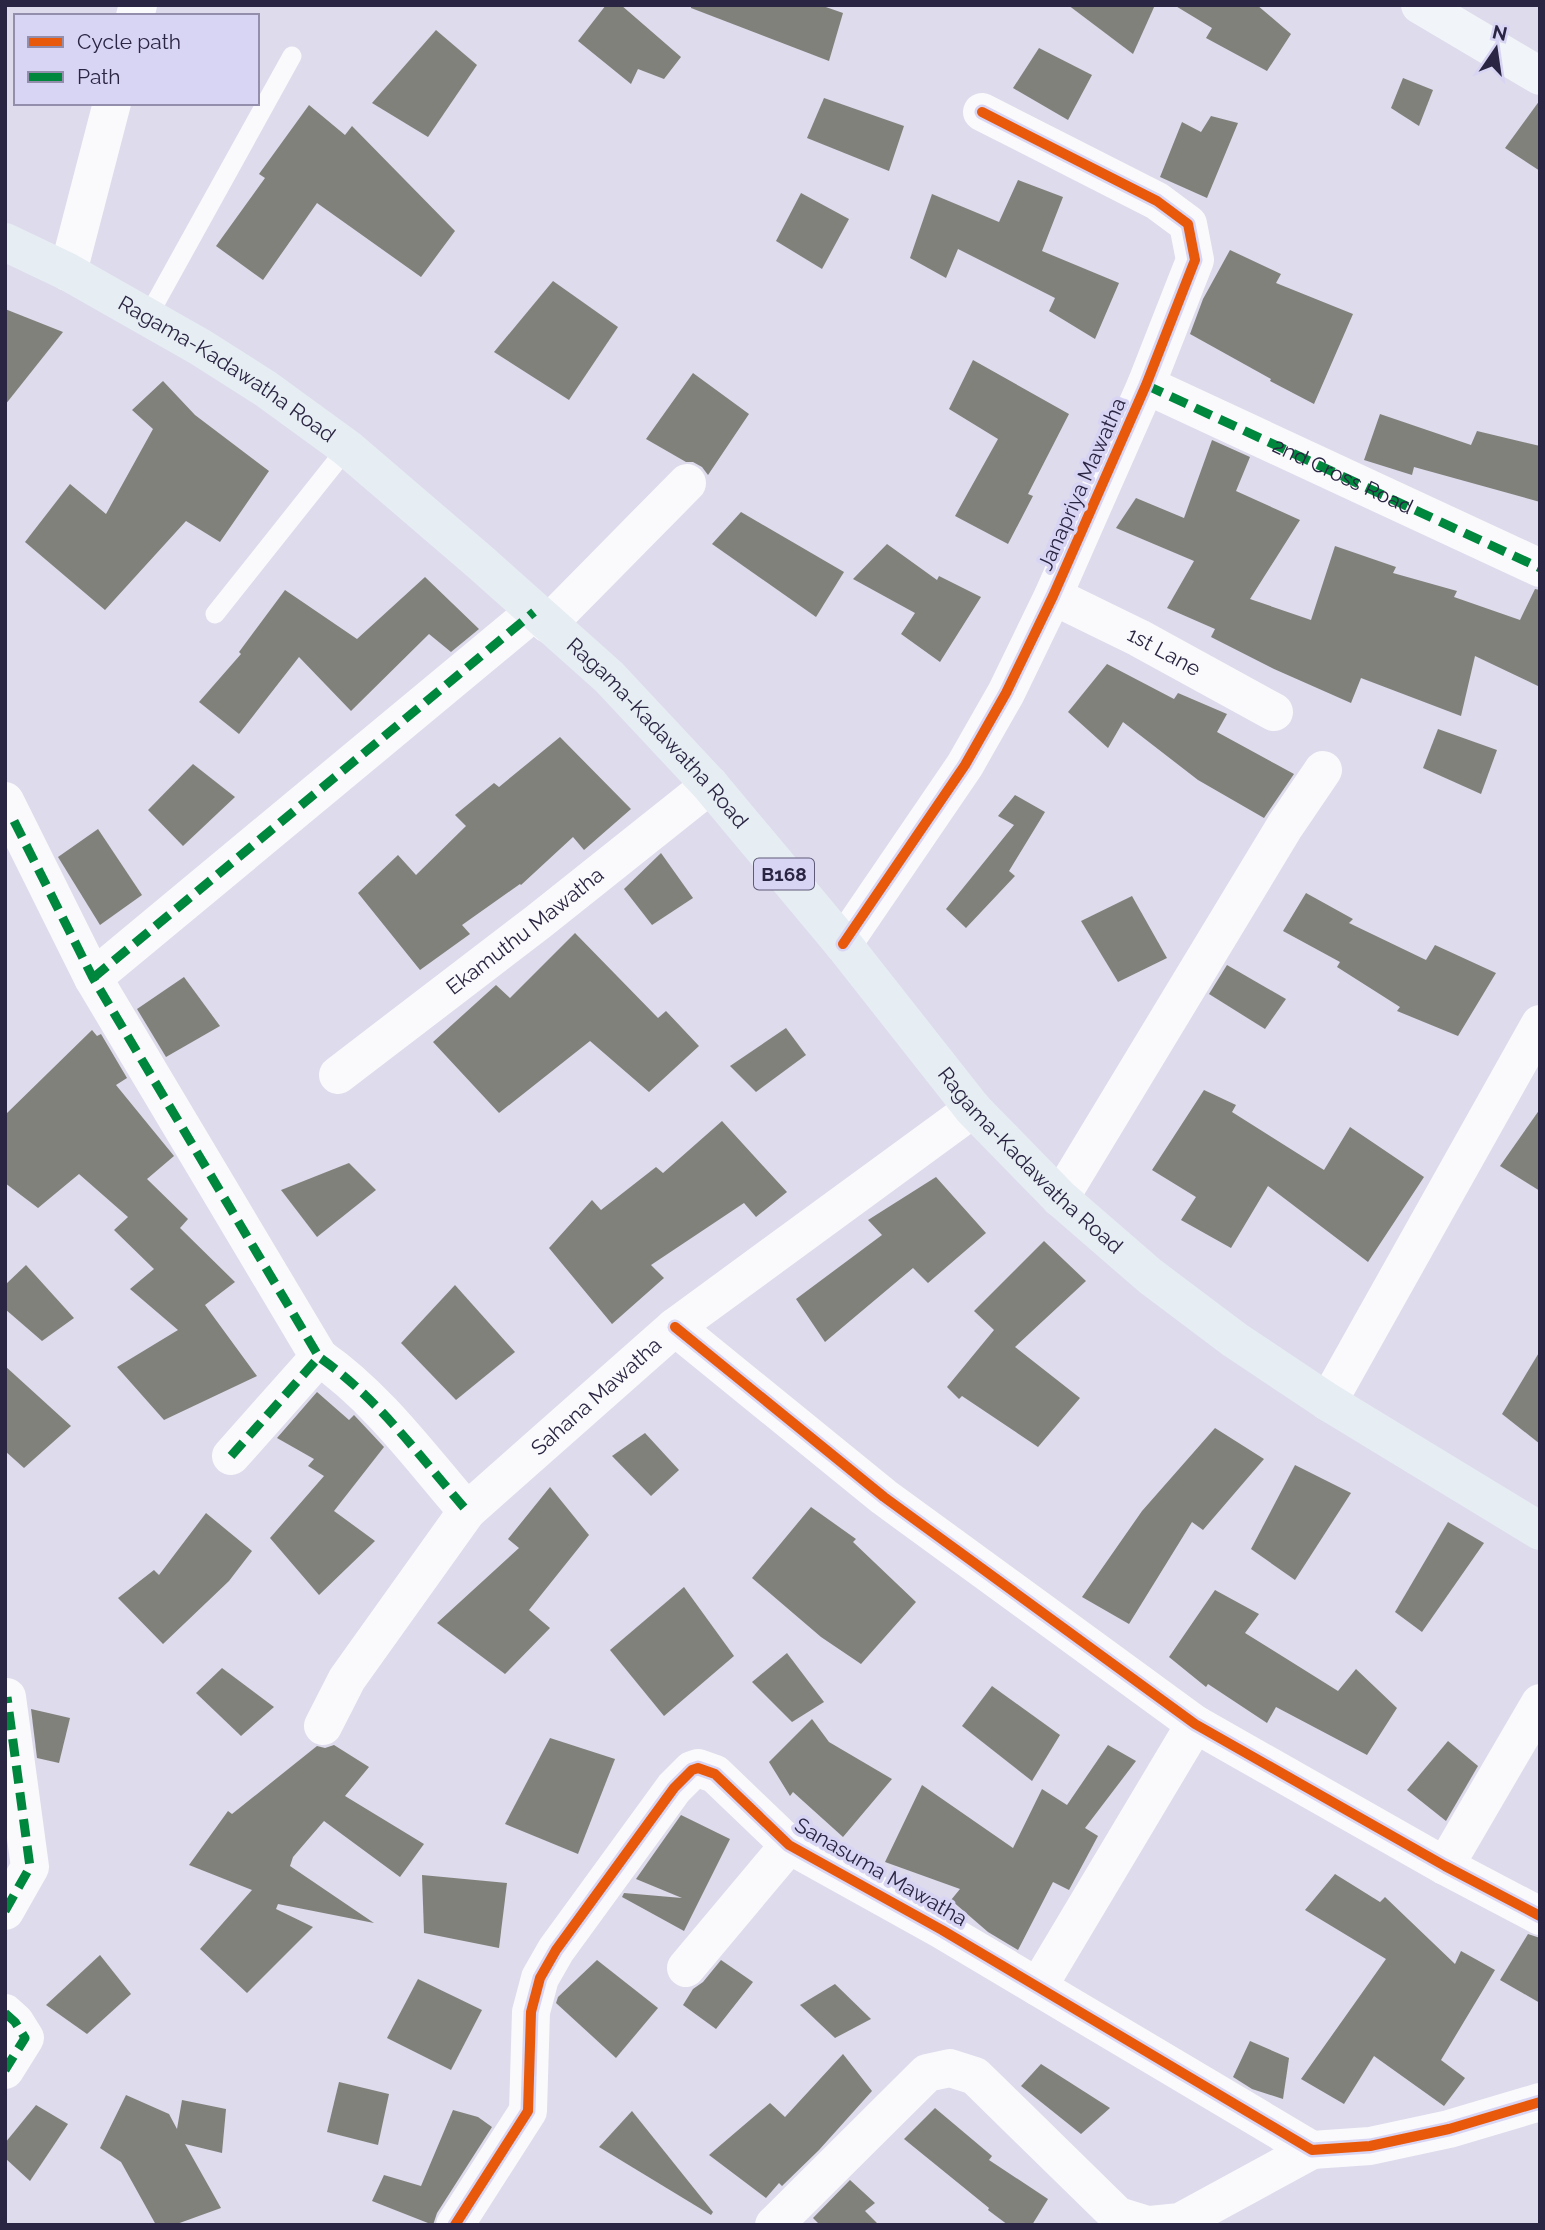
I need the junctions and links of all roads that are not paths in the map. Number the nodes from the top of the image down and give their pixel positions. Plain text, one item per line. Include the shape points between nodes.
1 (1420, 5) edge
2 (292, 56) dead end
3 (1540, 76) edge
4 (111, 105) edge
5 (982, 112) dead end
6 (5, 242) edge
7 (68, 272) junction
8 (147, 318) junction
9 (1146, 386) junction
10 (347, 448) junction
11 (687, 483) dead end
12 (1540, 568) edge
13 (1053, 596) junction
14 (215, 614) dead end
15 (541, 618) junction
16 (1274, 712) dead end
17 (1323, 770) dead end
18 (710, 785) junction
19 (5, 801) edge
20 (842, 944) junction
21 (93, 978) junction
22 (1540, 1024) edge
23 (338, 1075) dead end
24 (973, 1109) junction
25 (1060, 1198) junction
26 (676, 1327) junction
27 (319, 1357) junction
28 (1328, 1402) junction
29 (231, 1456) dead end
30 (467, 1511) junction
31 (1540, 1531) edge
32 (6, 1697) edge
33 (1540, 1703) edge
34 (1195, 1724) junction
35 (323, 1727) dead end
36 (789, 1845) junction
37 (1445, 1866) junction
38 (5, 1911) edge
39 (1540, 1916) edge
40 (686, 1968) dead end
41 (1038, 1987) junction
42 (5, 2013) edge
43 (5, 2070) edge
44 (1540, 2102) edge
45 (1311, 2150) junction
46 (455, 2225) edge
47 (774, 2225) edge
48 (1148, 2225) edge

1 - 3 street
2 - 8 lane
4 - 7 street
5 - 9 street, Janapriya Mawatha via 1157,201 1188,224 1195,260
6 - 7 main road, Ragama-Kadawatha Road / B168
7 - 8 main road, Ragama-Kadawatha Road / B168
8 - 10 main road, Ragama-Kadawatha Road / B168 via 266,389
9 - 12 street, 2nd Cross Road
9 - 13 street, Janapriya Mawatha
10 - 14 lane
10 - 15 main road, Ragama-Kadawatha Road / B168
11 - 15 street
13 - 16 street, 1st Lane
13 - 20 street, Janapriya Mawatha via 965,765
15 - 18 main road, Ragama-Kadawatha Road / B168 via 609,677
15 - 21 street
17 - 25 street
18 - 20 main road, Ragama-Kadawatha Road / B168
18 - 23 street, Ekamuthu Mawatha
19 - 21 street
20 - 24 main road, Ragama-Kadawatha Road / B168
21 - 27 street
22 - 28 street
24 - 25 main road, Ragama-Kadawatha Road / B168
24 - 26 street, Sahana Mawatha
25 - 28 main road, Ragama-Kadawatha Road / B168 via 1150,1276
26 - 30 street, Sahana Mawatha
26 - 34 street via 884,1497
27 - 29 street
27 - 30 street via 376,1406
28 - 31 main road, Ragama-Kadawatha Road / B168
30 - 35 street, Sahana Mawatha via 347,1679
32 - 38 street via 30,1867
33 - 37 street
34 - 37 street
34 - 41 street
36 - 40 street
36 - 41 street, Sanasuma Mawatha
36 - 46 street, Sanasuma Mawatha via 715,1774 692,1770 674,1788 540,1978 531,2012 528,2111
37 - 39 street
41 - 45 street, Sanasuma Mawatha
42 - 43 street via 25,2038
44 - 45 street via 1370,2146
45 - 48 street via 1180,2222
47 - 48 street via 927,2073 950,2068 975,2076 1118,2216

